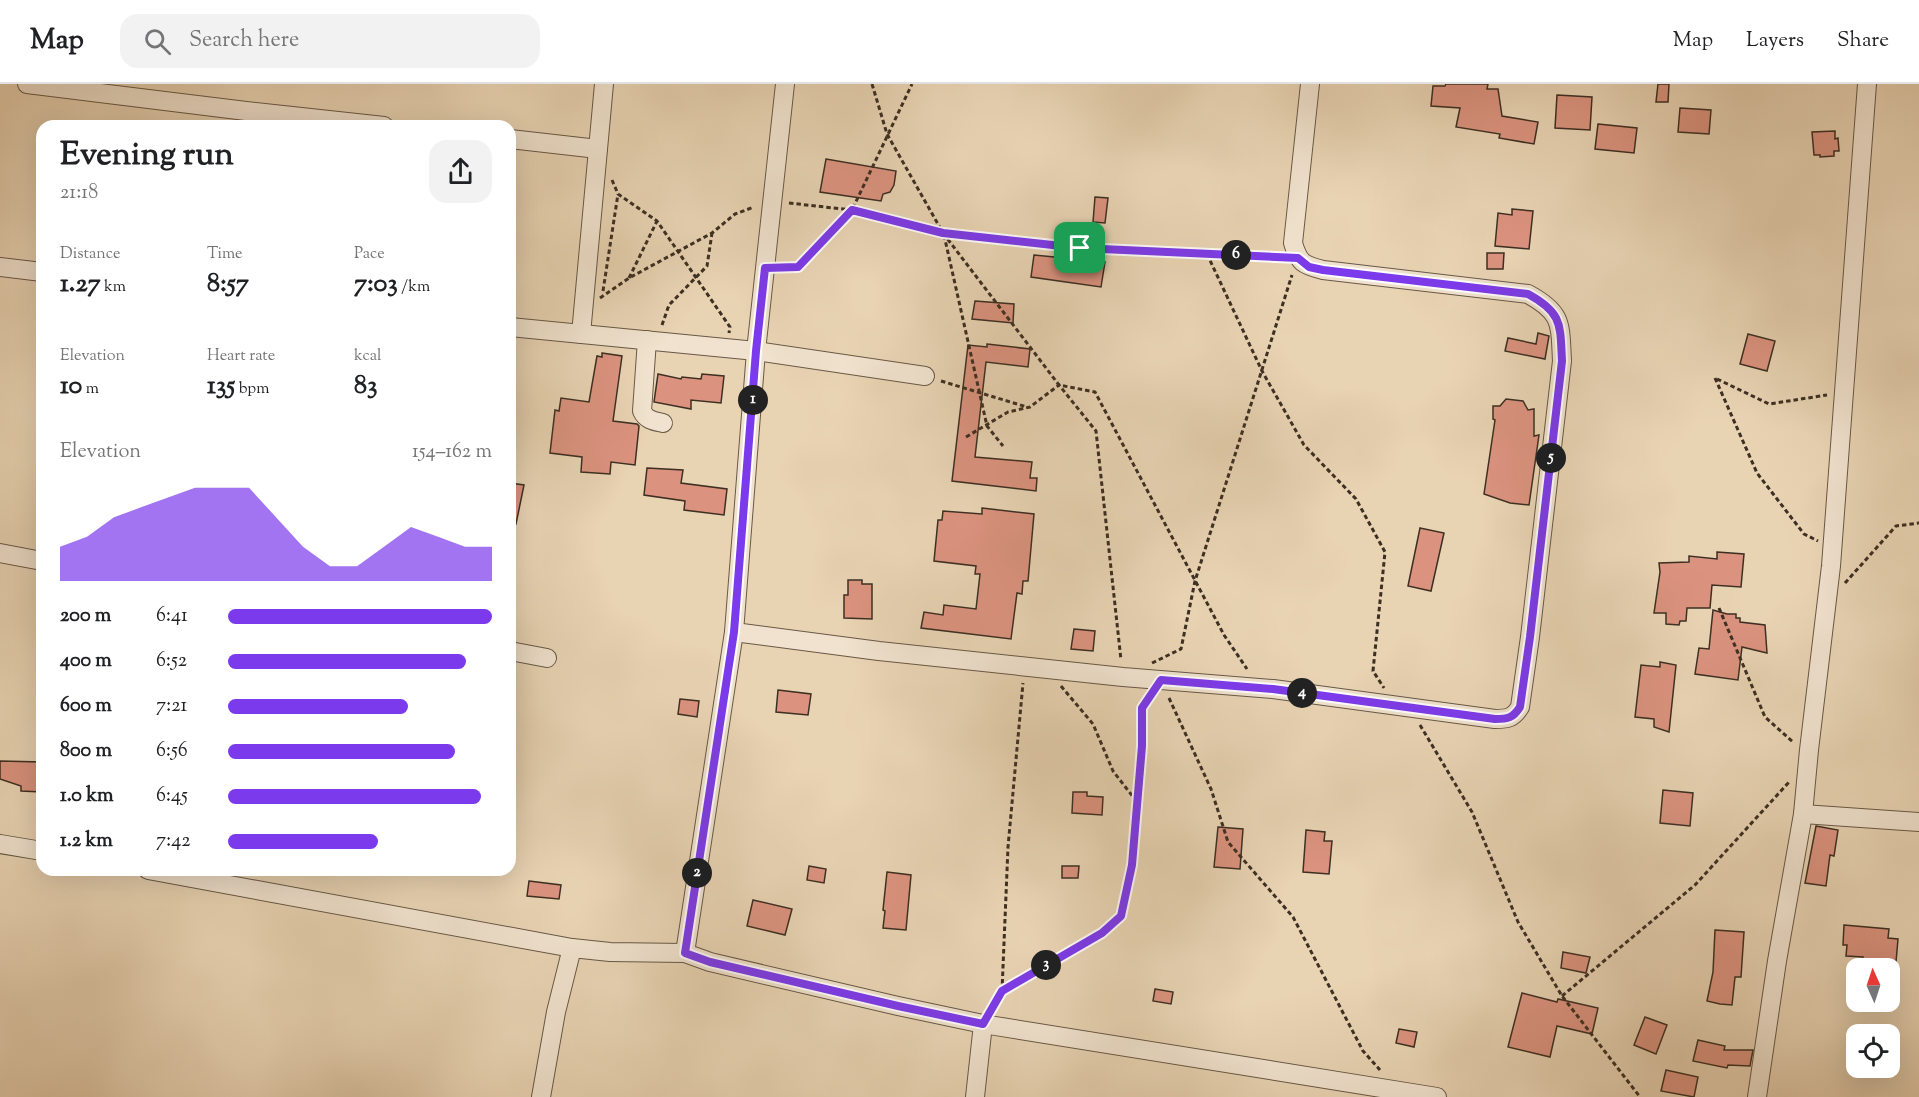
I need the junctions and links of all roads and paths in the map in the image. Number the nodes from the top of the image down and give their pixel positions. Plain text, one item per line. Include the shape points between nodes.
1 (27, 84) edge
2 (604, 84) edge
3 (785, 84) edge
4 (872, 84) edge
5 (912, 84) edge
6 (1310, 84) edge
7 (1867, 84) edge
8 (329, 120) edge
9 (887, 134) junction
10 (516, 140) edge
11 (598, 148) junction
12 (610, 176) dead end
13 (618, 194) junction
14 (773, 201) junction
15 (852, 210) junction
16 (657, 220) junction
17 (712, 233) junction
18 (943, 233) junction
19 (678, 253) junction
20 (1207, 254) junction
21 (1298, 258) junction
22 (0, 267) edge
23 (765, 268) junction
24 (36, 271) edge
25 (629, 278) junction
26 (695, 278) junction
27 (603, 296) junction
28 (583, 309) junction
29 (516, 328) edge
30 (581, 334) junction
31 (652, 341) junction
32 (729, 348) junction
33 (756, 351) junction
34 (1262, 370) junction
35 (925, 376) joint
36 (1059, 385) junction
37 (1844, 390) junction
38 (980, 393) junction
39 (1030, 408) junction
40 (663, 423) dead end
41 (987, 426) junction
42 (966, 437) dead end
43 (1003, 446) dead end
44 (1919, 523) edge
45 (1832, 548) junction
46 (0, 553) edge
47 (36, 560) edge
48 (1195, 581) junction
49 (1826, 604) junction
50 (1719, 608) dead end
51 (734, 632) junction
52 (516, 652) edge
53 (547, 658) dead end
54 (1025, 666) junction
55 (1046, 669) junction
56 (1123, 676) junction
57 (1161, 680) junction
58 (1260, 688) junction
59 (1403, 707) junction
60 (1808, 762) junction
61 (1137, 802) junction
62 (1803, 814) junction
63 (1919, 822) edge
64 (0, 844) edge
65 (36, 850) edge
66 (181, 876) edge
67 (572, 948) junction
68 (685, 953) junction
69 (1002, 991) junction
70 (1562, 996) junction
71 (983, 1024) junction
72 (1396, 1089) junction
73 (541, 1097) edge
74 (975, 1097) edge
75 (1437, 1097) edge
76 (1640, 1097) edge
77 (1757, 1097) edge

1 - 8 street
2 - 11 street
3 - 14 street
4 - 9 path
5 - 9 path
6 - 21 street via 1293,243
7 - 37 street
9 - 15 path
9 - 18 path
10 - 11 street
11 - 28 street
12 - 13 path
13 - 16 path
13 - 27 path
14 - 15 path
14 - 17 path via 735,214
14 - 23 street
15 - 18 path
15 - 23 path via 798,267
16 - 19 path
16 - 25 path
17 - 19 path
17 - 26 path via 707,266
18 - 20 path via 1080,248
18 - 36 path
18 - 38 path
19 - 25 path
19 - 26 path
20 - 21 path
20 - 34 path
21 - 34 path
21 - 59 street via 1309,267 1323,270 1528,294 1556,314 1561,333 1562,361 1520,707 1515,716 1507,719
22 - 24 street
23 - 33 street
25 - 27 path
26 - 31 path via 669,305
26 - 32 path via 730,327
27 - 28 path
28 - 30 street
29 - 30 street
30 - 31 street
31 - 32 street
31 - 40 street via 642,411 644,416
32 - 33 street
33 - 35 street
33 - 51 street
34 - 48 path
34 - 59 path via 1304,445 1356,499 1385,552 1373,671
35 - 38 path
36 - 39 path
36 - 48 path via 1095,392
36 - 56 path via 1096,431
37 - 45 street
37 - 45 path via 1769,404 1715,378 1757,473 1804,534
38 - 39 path
38 - 41 path
39 - 41 path via 1008,412
41 - 42 path
41 - 43 path
44 - 49 path via 1896,526
45 - 49 street
46 - 47 street
48 - 56 path via 1181,649
48 - 58 path via 1224,635
49 - 60 street
50 - 60 path via 1765,717 1794,743
51 - 54 street
51 - 68 street
52 - 53 street
54 - 55 street
54 - 69 path via 1008,847
55 - 56 street
55 - 61 path via 1093,724 1113,771
56 - 57 street
57 - 58 street
57 - 61 path via 1142,708
57 - 72 path via 1211,789 1228,842 1293,917 1363,1051
58 - 59 street
59 - 70 path via 1472,812 1518,922
60 - 62 street
60 - 70 path via 1695,885
61 - 69 path via 1132,865 1121,916 1102,933
62 - 63 street
62 - 77 street
64 - 65 street
66 - 67 street
67 - 68 street
67 - 73 street
68 - 71 street
69 - 71 path
70 - 76 path
71 - 72 street
71 - 74 street
72 - 75 street

